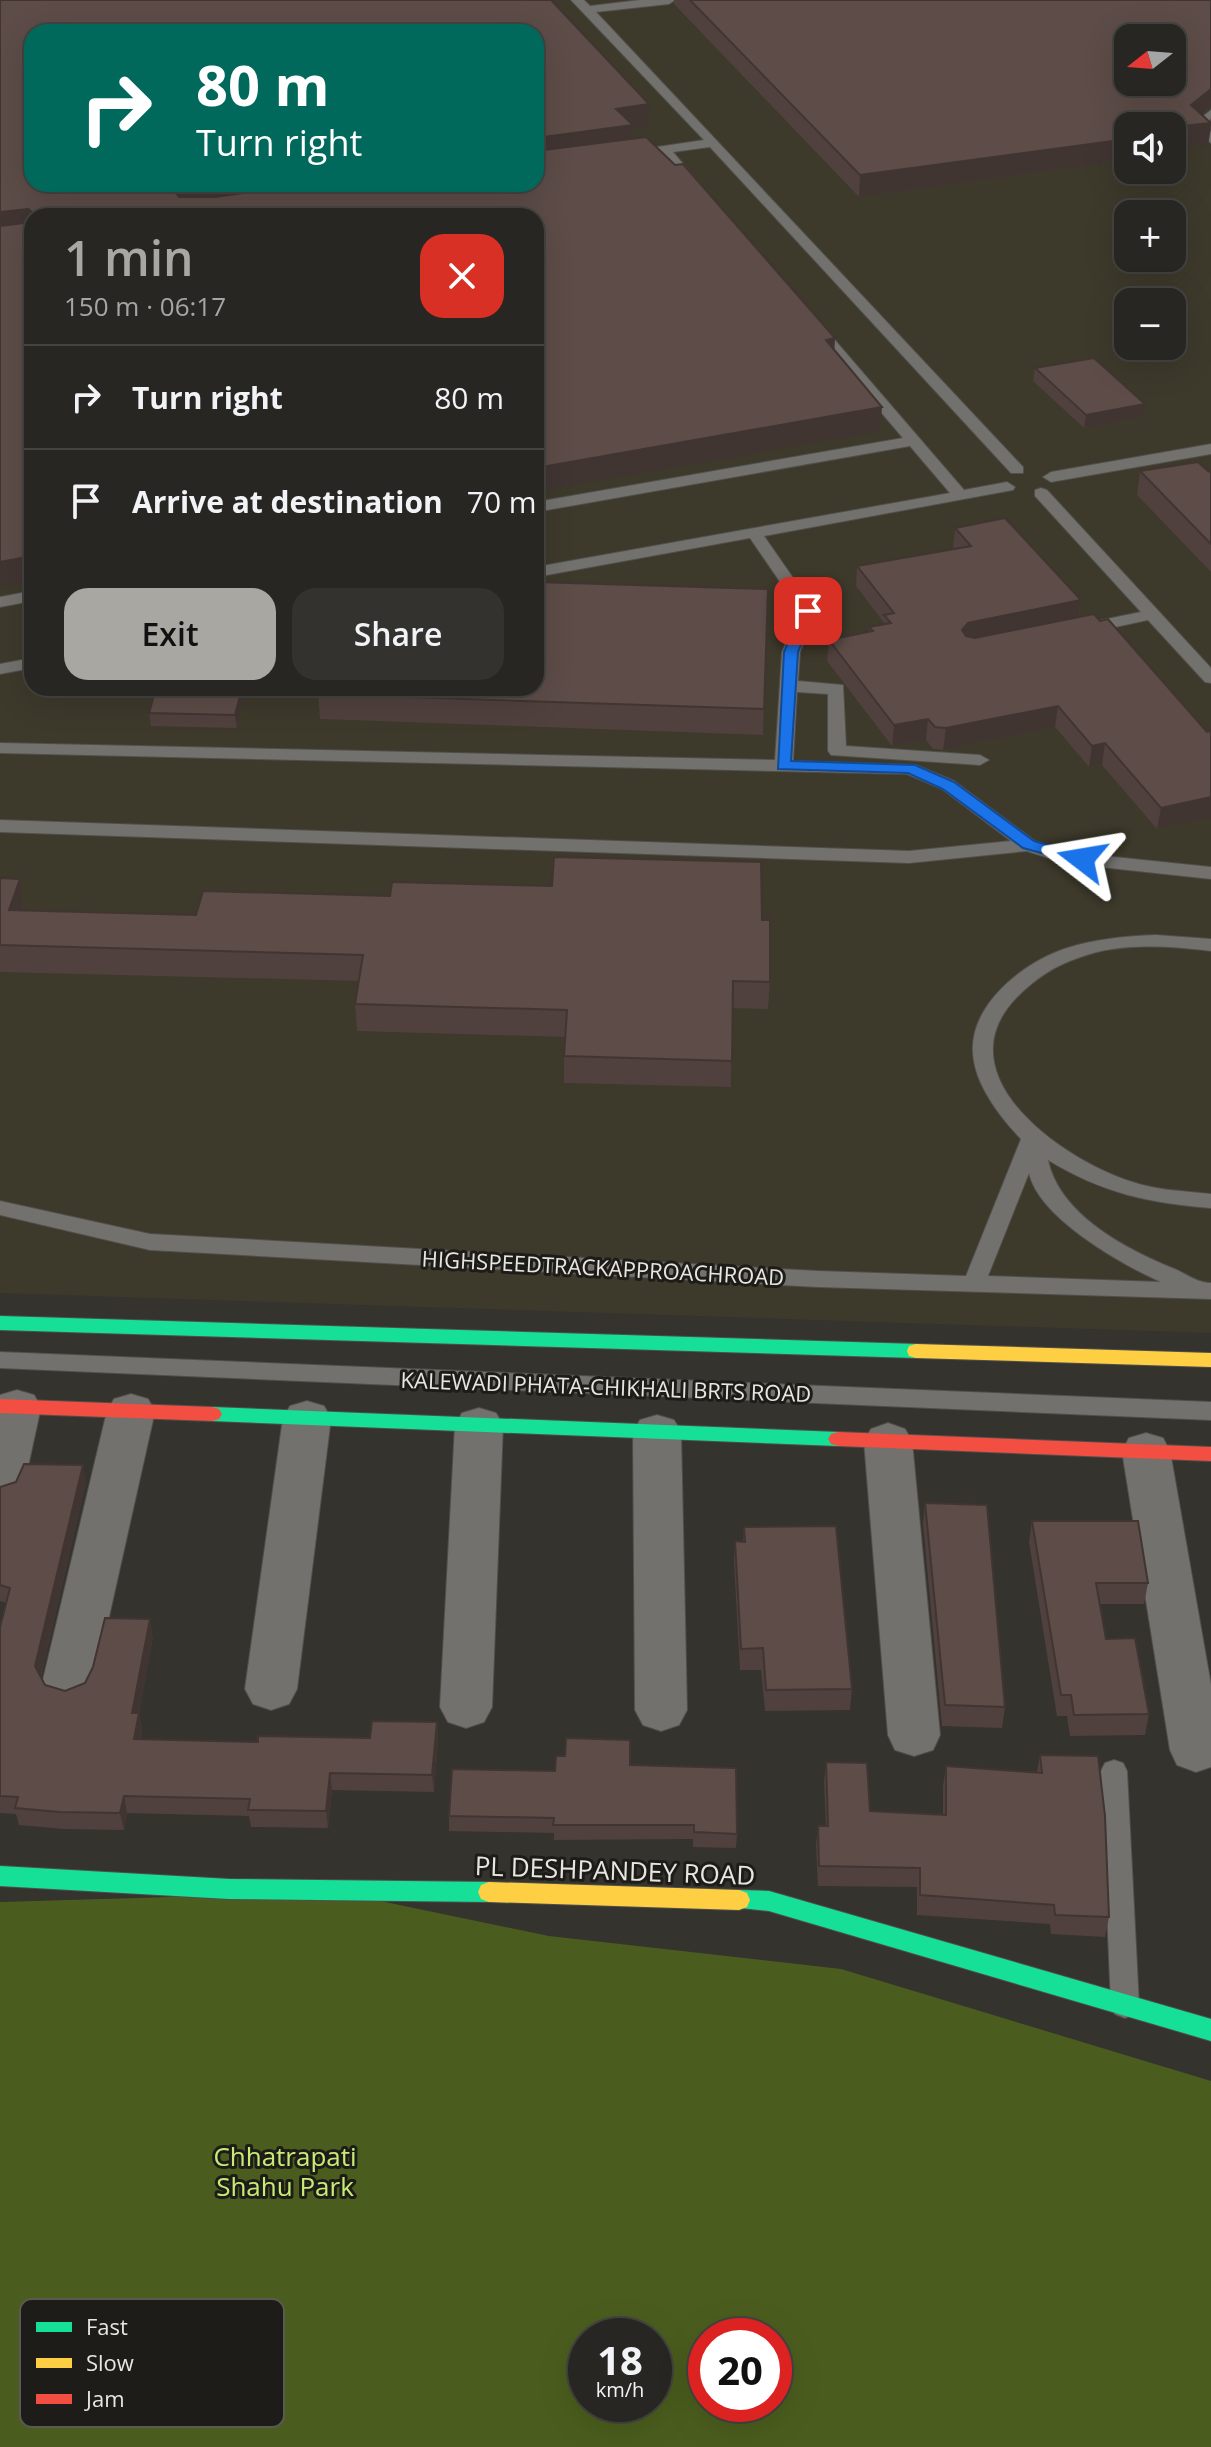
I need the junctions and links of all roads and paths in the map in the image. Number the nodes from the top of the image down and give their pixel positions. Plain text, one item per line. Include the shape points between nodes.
1 (669, 0) edge
2 (582, 5) edge
3 (1211, 114) edge
4 (1211, 139) edge
5 (713, 143) junction
6 (664, 150) junction
7 (635, 154) edge
8 (705, 198) edge
9 (810, 319) edge
10 (914, 441) junction
11 (1211, 449) edge
12 (1176, 454) junction
13 (1017, 470) junction
14 (1194, 471) edge
15 (1051, 477) junction
16 (1007, 487) junction
17 (1041, 493) junction
18 (961, 496) junction
19 (544, 506) edge
20 (754, 533) junction
21 (544, 571) edge
22 (24, 598) edge
23 (0, 602) edge
24 (1153, 614) junction
25 (1062, 633) edge
26 (24, 664) edge
27 (0, 669) edge
28 (1211, 678) edge
29 (789, 686) junction
30 (0, 748) edge
31 (980, 760) dead end
32 (784, 766) junction
33 (0, 826) edge
34 (1028, 845) junction
35 (1211, 873) edge
36 (1211, 945) edge
37 (1032, 1139) junction
38 (1211, 1201) edge
39 (0, 1208) edge
40 (974, 1284) junction
41 (1207, 1291) edge
42 (0, 1323) edge
43 (0, 1360) edge
44 (1211, 1360) edge
45 (8, 1406) edge
46 (131, 1411) junction
47 (1211, 1411) edge
48 (307, 1418) junction
49 (479, 1425) junction
50 (657, 1432) junction
51 (888, 1441) junction
52 (1146, 1451) junction
53 (1211, 1454) edge
54 (0, 1485) edge
55 (68, 1684) dead end
56 (271, 1689) dead end
57 (466, 1707) dead end
58 (661, 1710) dead end
59 (914, 1735) dead end
60 (1196, 1750) dead end
61 (1114, 1771) dead end
62 (0, 1876) edge
63 (1125, 2005) junction
64 (1211, 2030) edge

1 - 2 lane
2 - 5 lane
3 - 4 lane via 1197,126
5 - 6 lane
5 - 13 lane
6 - 7 lane
6 - 8 lane
9 - 10 lane
10 - 18 lane
10 - 19 lane
11 - 12 lane
12 - 14 lane
12 - 15 lane
13 - 15 lane
13 - 16 lane via 1004,478
15 - 17 lane via 1052,488
16 - 17 lane
16 - 18 lane
17 - 24 lane
18 - 20 lane
20 - 21 lane
20 - 29 lane via 808,611 791,652
22 - 23 lane
24 - 25 lane
24 - 28 lane
26 - 27 lane
29 - 31 lane via 837,689 837,751
29 - 32 lane
30 - 32 lane
32 - 34 lane via 910,769 948,785
33 - 34 lane via 909,857
34 - 35 lane via 1063,857
36 - 37 lane via 1118,942 1063,956 1019,981 992,1015 983,1055 996,1098
37 - 38 lane via 1088,1174 1157,1196
37 - 40 lane
37 - 41 lane via 1042,1183 1081,1226 1134,1261
39 - 40 lane, HIGHSPEEDTRACKAPPROACHROAD via 150,1242
40 - 41 lane, HIGHSPEEDTRACKAPPROACHROAD
42 - 44 main road
43 - 47 lane, KALEWADI PHATA-CHIKHALI BRTS ROAD
45 - 46 main road
45 - 54 street
46 - 48 main road
46 - 55 street
48 - 49 main road
48 - 56 street
49 - 50 main road
49 - 57 street
50 - 51 main road
50 - 58 street
51 - 52 main road
51 - 59 street
52 - 53 main road
52 - 60 street
61 - 63 lane
62 - 63 main road, PL DESHPANDEY ROAD via 229,1889 769,1901
63 - 64 main road, PL DESHPANDEY ROAD

